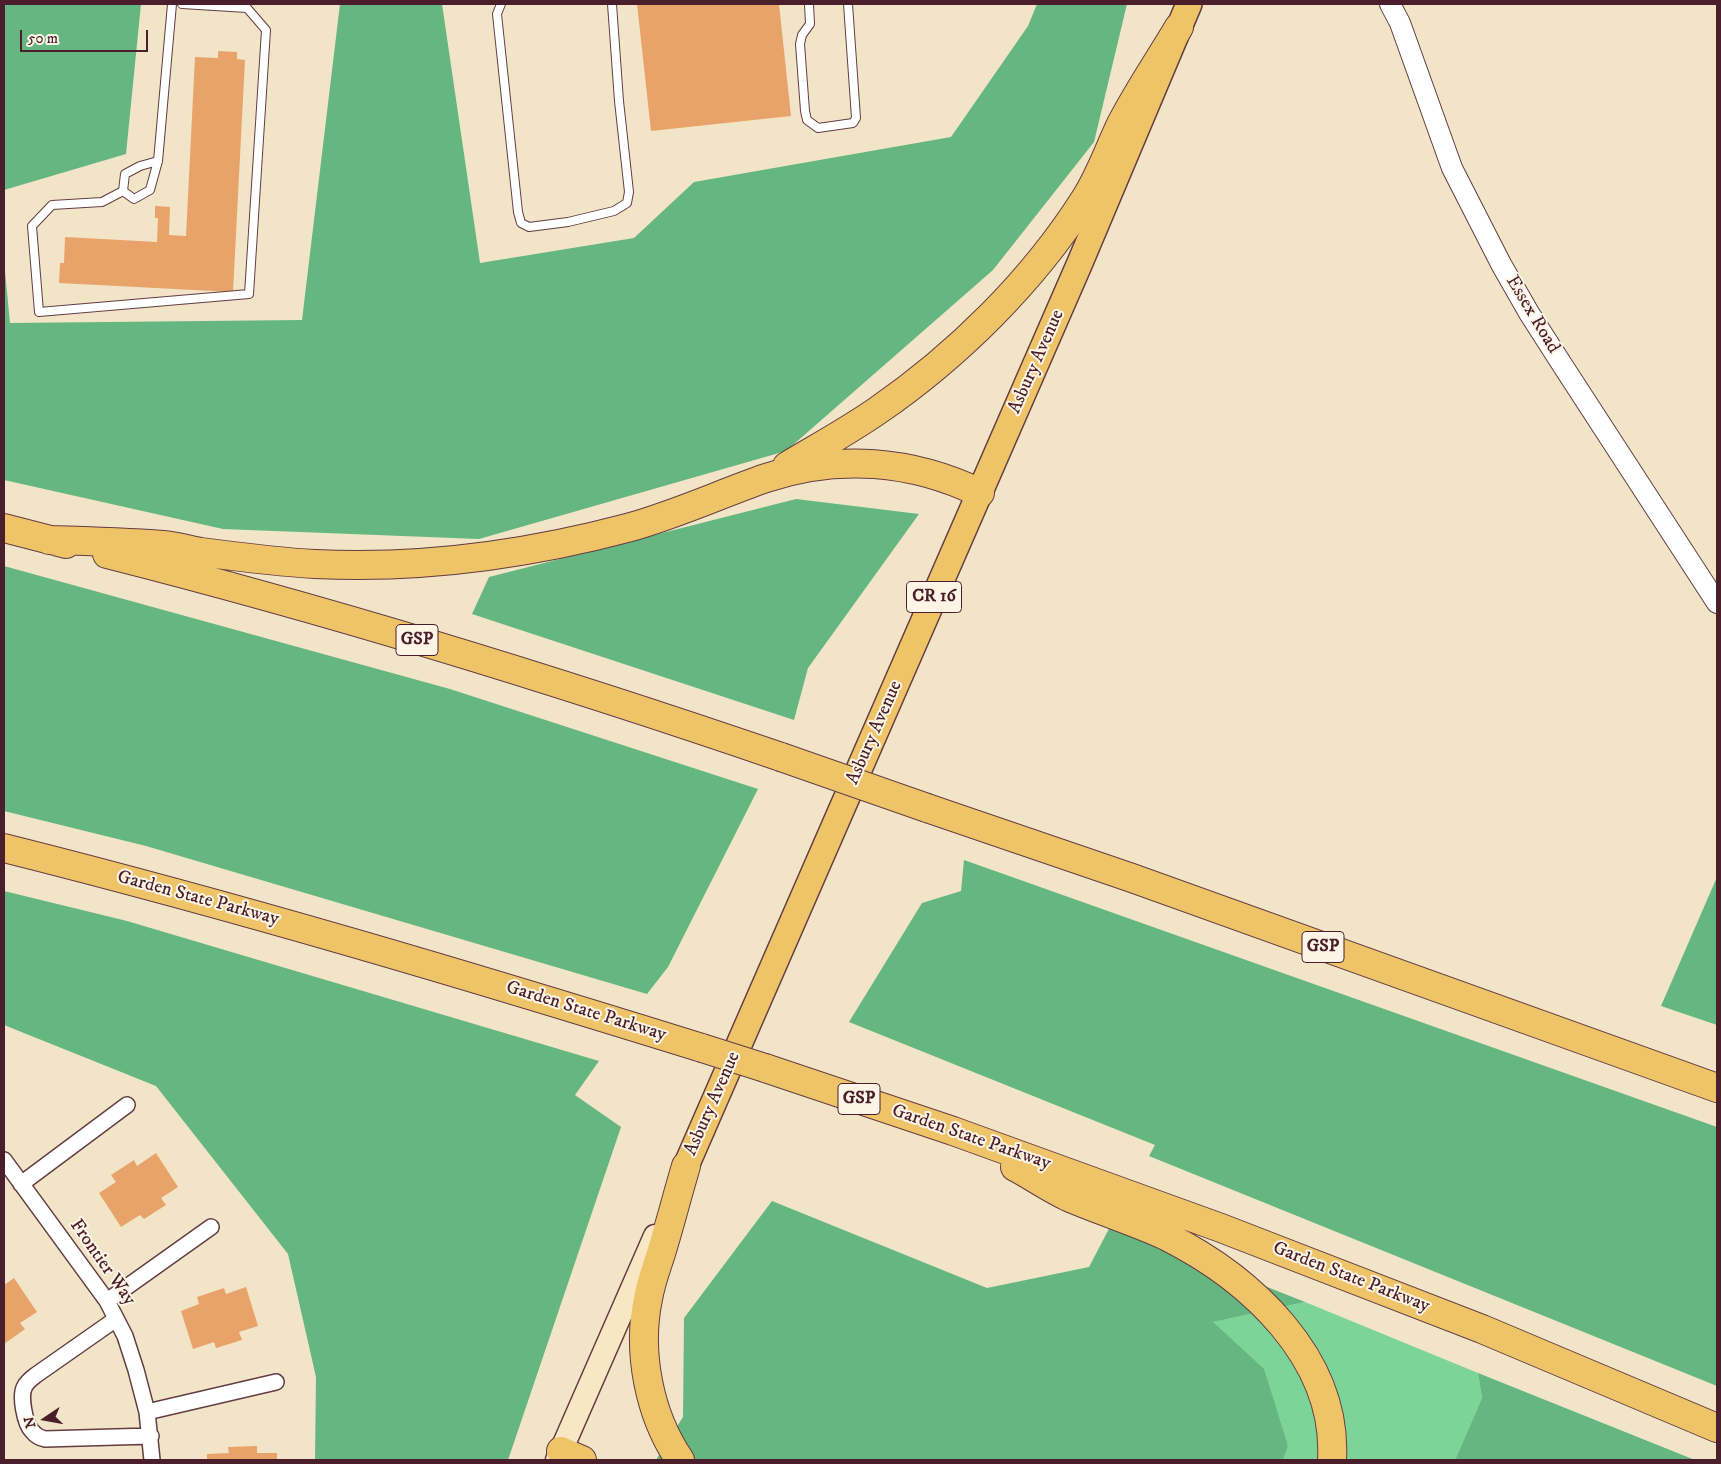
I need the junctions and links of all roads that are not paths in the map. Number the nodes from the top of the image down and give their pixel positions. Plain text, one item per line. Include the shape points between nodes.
1 (172, 4) edge
2 (182, 4) edge
3 (501, 4) edge
4 (612, 4) edge
5 (809, 4) edge
6 (848, 4) edge
7 (1390, 4) edge
8 (1184, 15) edge
9 (158, 161) junction
10 (123, 191) junction
11 (768, 477) junction
12 (980, 493) junction
13 (4, 528) edge
14 (49, 540) junction
15 (1717, 603) edge
16 (4, 848) edge
17 (1717, 1088) edge
18 (127, 1105) dead end
19 (953, 1131) junction
20 (4, 1160) edge
21 (686, 1166) junction
22 (21, 1184) junction
23 (211, 1227) dead end
24 (107, 1301) junction
25 (116, 1319) junction
26 (276, 1382) dead end
27 (147, 1412) junction
28 (1717, 1428) edge
29 (150, 1436) junction
30 (567, 1457) edge
31 (152, 1460) edge
32 (680, 1460) edge
33 (1332, 1460) edge

1 - 9 lane
2 - 10 lane via 246,8 266,30 249,294 39,312 32,226 52,205 102,202
3 - 4 lane via 497,14 518,212 521,223 529,227 614,211 627,203 629,192
5 - 6 lane via 810,24 800,44 804,102 807,120 818,128 853,123 856,118
7 - 15 street, Essex Road via 1400,23 1452,168 1494,250 1529,313
8 - 11 highway via 1122,123 1086,198 1022,282 973,333 902,393
8 - 12 main road, Asbury Avenue / CR 16
9 - 10 lane via 125,174
9 - 10 lane via 150,190 134,199
11 - 12 highway via 821,466 880,464 943,476
11 - 14 highway via 670,515 591,537 438,562 314,564 166,545
12 - 21 main road, Asbury Avenue / CR 16
13 - 14 highway, GSP
14 - 17 highway, GSP, bridge via 230,587 590,694 1132,878
16 - 19 highway, Garden State Parkway / GSP, bridge via 336,937 702,1048
18 - 22 street
19 - 28 highway, Garden State Parkway / GSP via 1298,1258 1572,1366
19 - 33 highway via 1067,1196 1166,1236 1217,1267 1262,1302 1294,1338 1313,1371 1327,1410
20 - 22 street, Frontier Way
21 - 30 main road, Asbury Avenue / CR 16
21 - 32 highway via 648,1298 644,1333 652,1395 666,1435
22 - 24 street, Frontier Way
23 - 24 street
24 - 25 street, Frontier Way
25 - 27 street, Frontier Way via 134,1361
25 - 29 street via 43,1369 24,1386 23,1408 31,1430 39,1438
26 - 27 street
27 - 29 street, Frontier Way
29 - 31 street, Frontier Way

